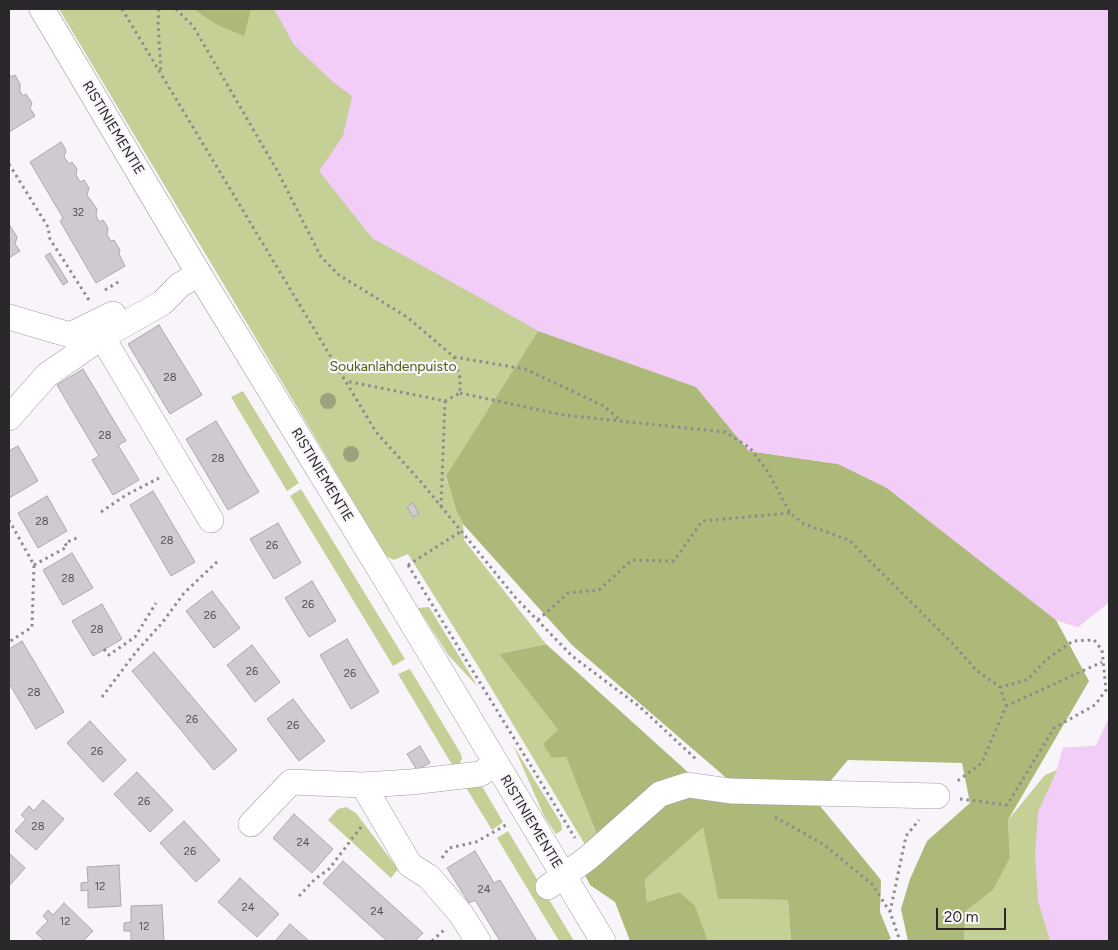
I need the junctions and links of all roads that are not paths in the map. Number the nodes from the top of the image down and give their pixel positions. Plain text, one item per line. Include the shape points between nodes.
1 (42, 9) edge
2 (189, 280) junction
3 (9, 317) edge
4 (102, 337) junction
5 (9, 418) edge
6 (211, 520) dead end
7 (496, 764) junction
8 (363, 785) junction
9 (937, 796) road end
10 (251, 824) dead end
11 (556, 882) junction
12 (478, 941) edge
13 (603, 941) edge

1 - 2 street, RISTINIEMENTIE
2 - 3 street via 70,336
2 - 4 street via 162,303
2 - 7 street, RISTINIEMENTIE via 385,578
4 - 5 street via 47,375
4 - 6 street
7 - 8 street via 480,774
7 - 11 street, RISTINIEMENTIE
8 - 10 street via 291,782
8 - 12 street via 410,865 429,877 461,914
9 - 11 street via 730,792 688,785 660,794
11 - 13 street, RISTINIEMENTIE

